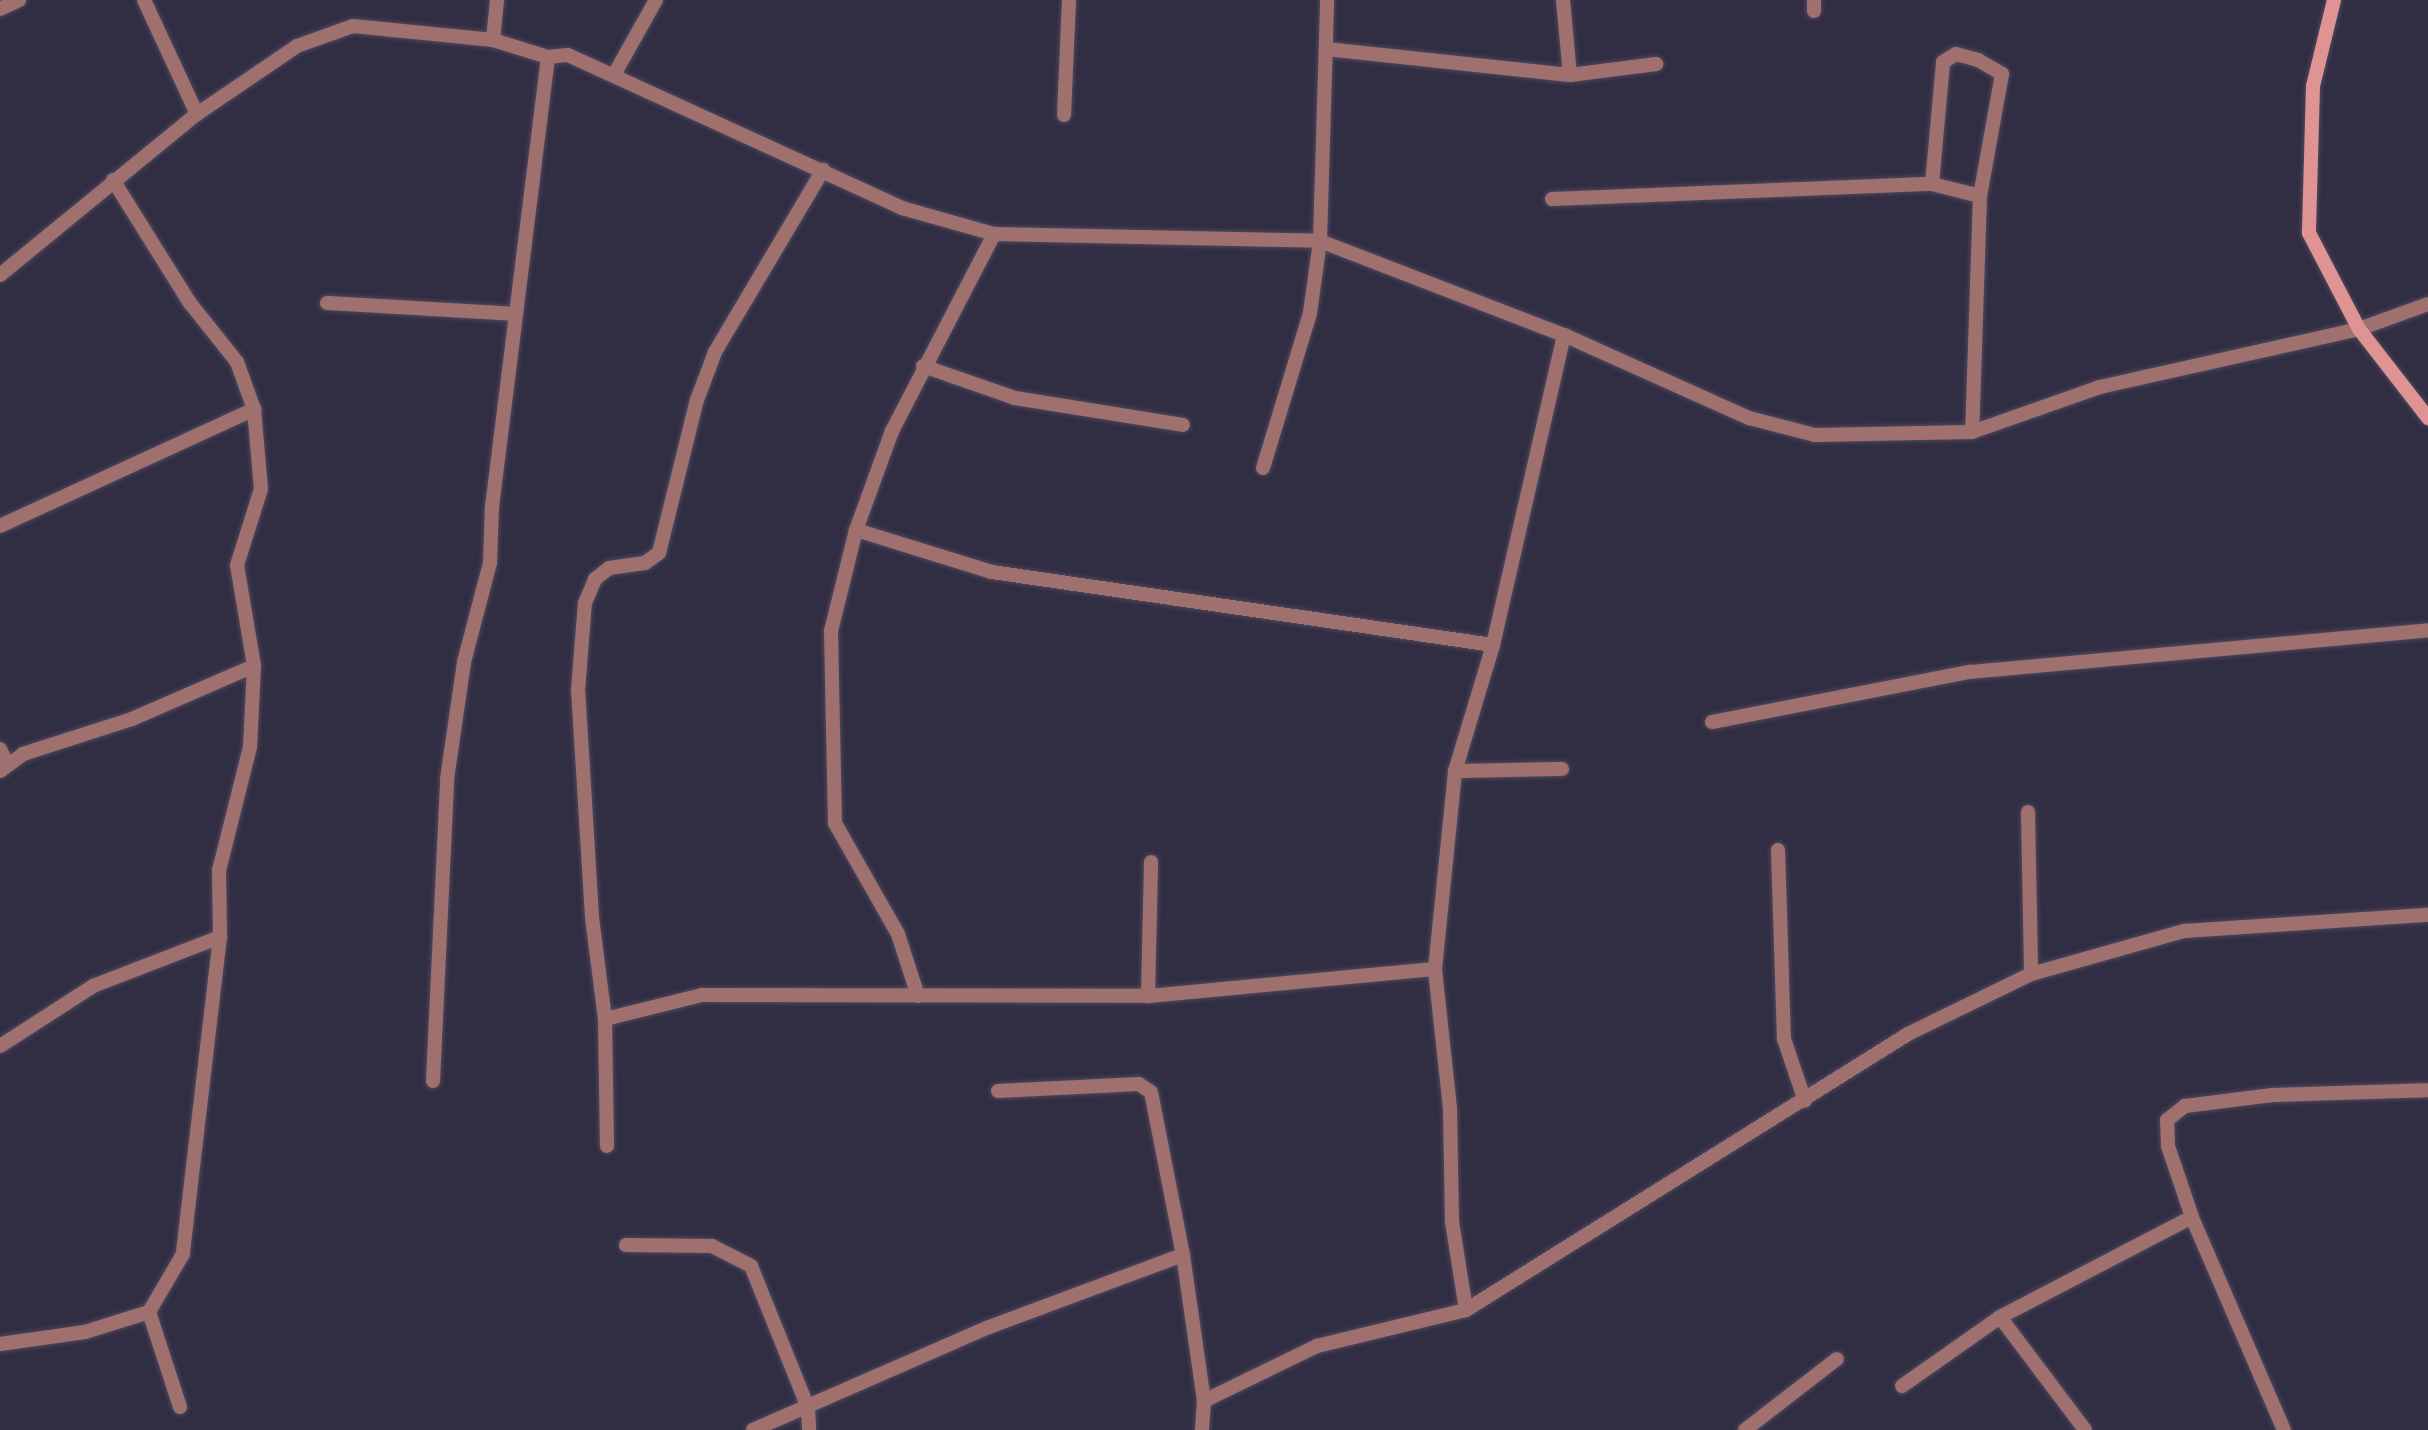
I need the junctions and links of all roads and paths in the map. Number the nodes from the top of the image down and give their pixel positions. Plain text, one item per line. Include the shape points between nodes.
1 (19, 0) edge
2 (145, 0) edge
3 (497, 0) edge
4 (656, 0) edge
5 (1069, 0) edge
6 (1327, 0) edge
7 (1563, 0) edge
8 (2334, 0) edge
9 (0, 9) edge
10 (493, 40) junction
11 (1326, 49) junction
12 (548, 57) junction
13 (1656, 64) dead end
14 (615, 73) junction
15 (1570, 75) junction
16 (197, 114) junction
17 (1064, 115) dead end
18 (823, 170) junction
19 (113, 180) junction
20 (1932, 184) junction
21 (1980, 197) junction
22 (1552, 199) dead end
23 (994, 234) junction
24 (1320, 241) junction
25 (0, 275) edge
26 (327, 303) dead end
27 (2428, 304) edge
28 (515, 314) junction
29 (2359, 329) junction
30 (1564, 335) junction
31 (923, 366) junction
32 (254, 409) junction
33 (2428, 418) edge
34 (1183, 425) dead end
35 (1972, 432) junction
36 (1263, 468) dead end
37 (0, 526) edge
38 (856, 530) junction
39 (2428, 630) edge
40 (1493, 645) junction
41 (254, 666) junction
42 (1712, 722) dead end
43 (0, 749) edge
44 (4, 768) edge
45 (1562, 769) dead end
46 (1455, 771) junction
47 (2028, 812) dead end
48 (1778, 850) dead end
49 (1151, 862) dead end
50 (2428, 915) edge
51 (220, 936) junction
52 (1434, 969) junction
53 (2031, 974) junction
54 (918, 996) junction
55 (1148, 996) junction
56 (605, 1019) junction
57 (0, 1046) edge
58 (433, 1081) dead end
59 (2428, 1090) edge
60 (998, 1091) dead end
61 (1805, 1101) junction
62 (607, 1146) dead end
63 (2192, 1217) junction
64 (626, 1245) dead end
65 (1183, 1255) junction
66 (1466, 1310) junction
67 (149, 1312) junction
68 (2000, 1317) junction
69 (0, 1344) edge
70 (1837, 1359) dead end
71 (1902, 1386) dead end
72 (1204, 1401) junction
73 (180, 1407) dead end
74 (808, 1408) junction
75 (753, 1430) edge
76 (809, 1430) edge
77 (1202, 1430) edge
78 (1745, 1430) edge
79 (2085, 1430) edge
80 (2284, 1430) edge

1 - 9 street
2 - 16 street
3 - 10 street
4 - 14 street
5 - 17 street
6 - 11 street
7 - 15 street
8 - 29 street via 2313,86 2309,233
10 - 12 street
10 - 16 street via 354,26 328,32
11 - 15 street
11 - 24 street
12 - 14 street via 568,55
12 - 28 street
13 - 15 street
14 - 18 street
16 - 19 street
18 - 23 street via 902,208
18 - 56 street via 715,352 696,400 659,553 645,563 609,568 595,579 585,603 578,691 592,917
19 - 25 street
19 - 32 street via 190,303 237,362
20 - 21 street
20 - 21 street via 1938,76 1943,62 1956,54 2002,74
20 - 22 street
21 - 35 street
23 - 24 street
23 - 31 street
24 - 30 street
24 - 36 street via 1310,313
26 - 28 street
27 - 29 street
28 - 58 street via 490,563 464,662 447,779
29 - 33 street
29 - 35 street via 2100,387
30 - 35 street via 1749,418 1815,435
30 - 40 street
31 - 34 street via 1015,398
31 - 38 street
32 - 37 street
32 - 41 street via 261,489 237,565
38 - 40 street via 992,572
38 - 54 street via 831,631 835,823 898,934
39 - 42 street via 2036,664
40 - 46 street
41 - 44 street
41 - 51 street via 250,747 219,870
43 - 44 street
45 - 46 street
46 - 52 street
47 - 53 street
48 - 61 street via 1784,1039
49 - 55 street
50 - 53 street via 2184,931
51 - 57 street via 93,986
51 - 67 street via 183,1254
52 - 55 street
52 - 66 street via 1450,1108 1452,1222
53 - 61 street via 1908,1034
54 - 55 street
54 - 56 street via 702,995
56 - 62 street
59 - 63 street via 2272,1095 2185,1106 2167,1120 2168,1146
60 - 65 street via 1139,1084 1151,1092
61 - 66 street via 1732,1140
63 - 68 street
63 - 80 street
64 - 74 street via 712,1246 751,1266
65 - 72 street
65 - 74 street via 989,1327
66 - 72 street via 1317,1346
67 - 69 street via 85,1332
67 - 73 street
68 - 71 street
68 - 79 street
70 - 78 street
72 - 77 street
74 - 75 street
74 - 76 street

